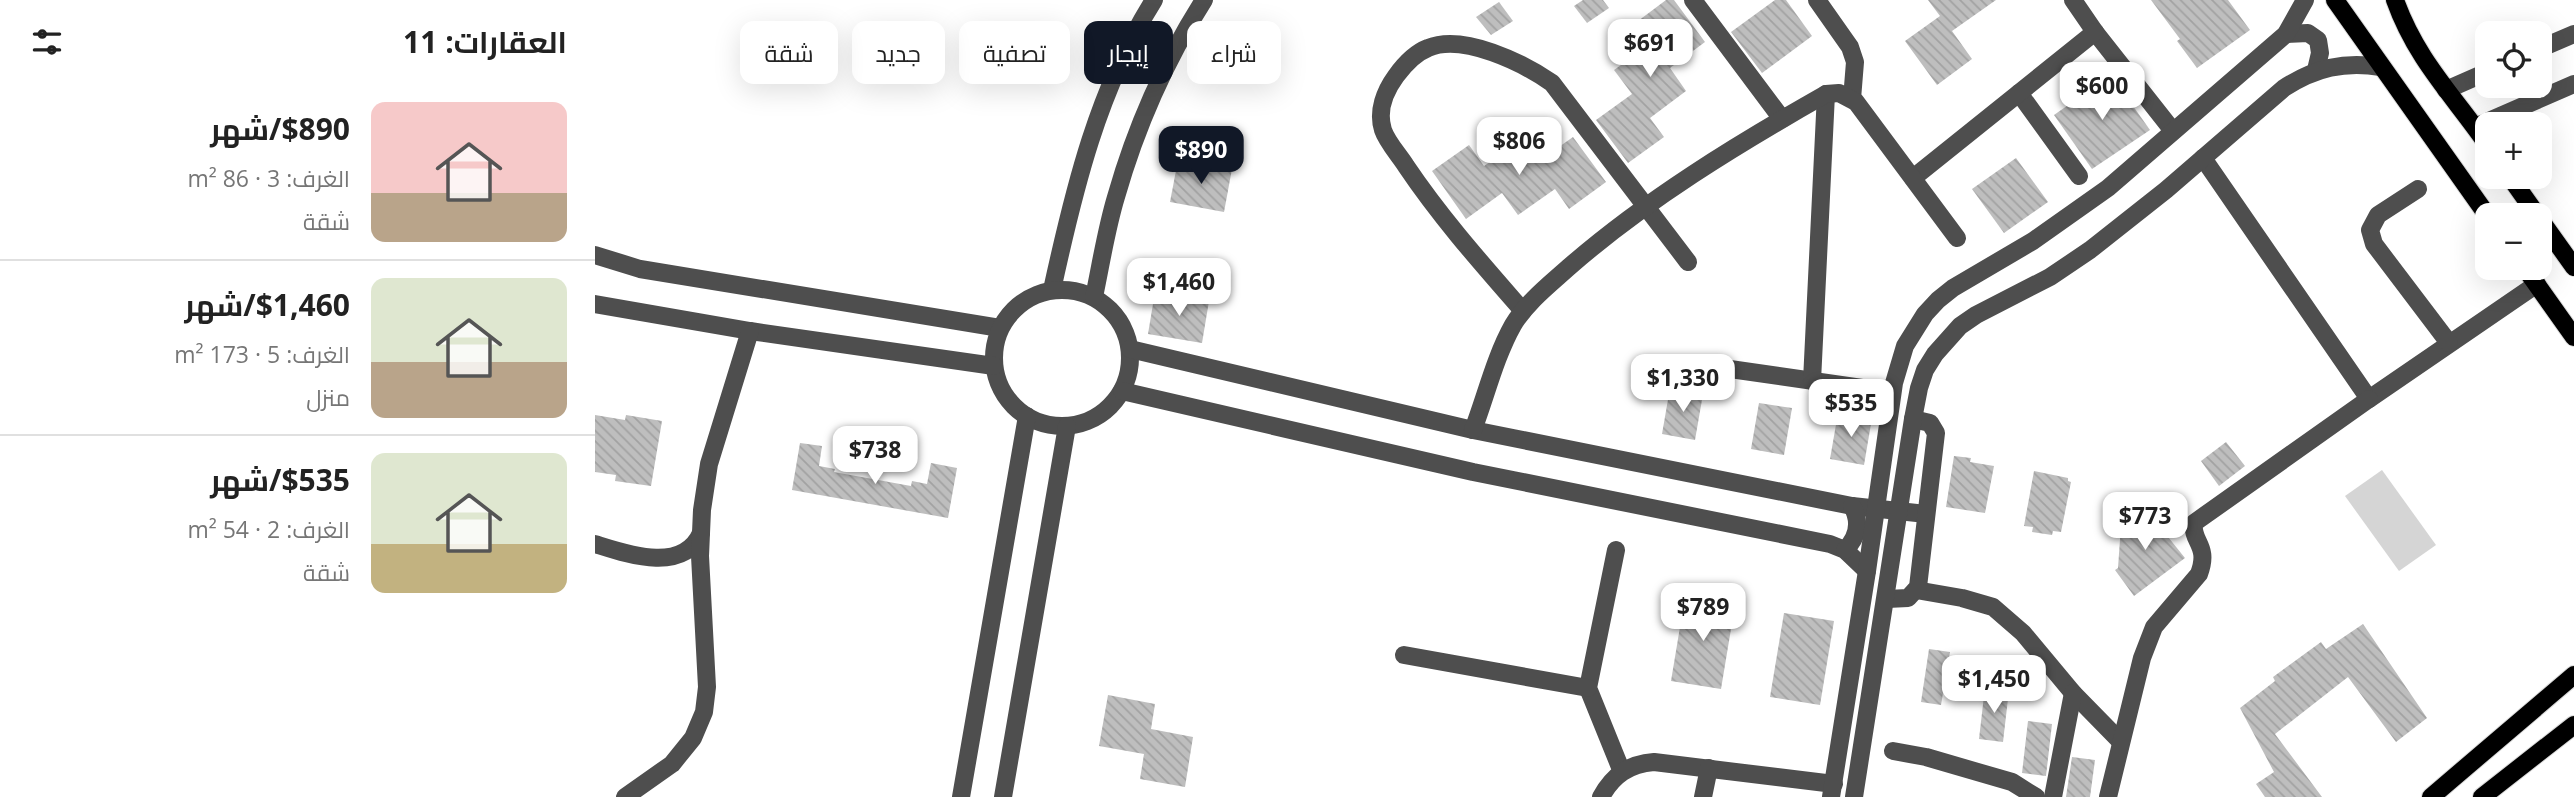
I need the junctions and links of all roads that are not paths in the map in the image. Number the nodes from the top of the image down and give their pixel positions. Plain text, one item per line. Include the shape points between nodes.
1 (1154, 0) edge
2 (1204, 0) edge
3 (1693, 0) edge
4 (1817, 0) edge
5 (2073, 0) edge
6 (2305, 0) edge
7 (2335, 0) edge
8 (2395, 0) edge
9 (2095, 32) junction
10 (2286, 34) junction
11 (2574, 34) edge
12 (2552, 43) edge
13 (2381, 67) junction
14 (2316, 71) junction
15 (2475, 77) edge
16 (2574, 84) edge
17 (2447, 90) junction
18 (2019, 93) junction
19 (1826, 94) junction
20 (1852, 99) junction
21 (2510, 112) edge
22 (1782, 119) junction
23 (2475, 127) edge
24 (2173, 131) junction
25 (2203, 158) junction
26 (2079, 176) dead end
27 (1913, 178) junction
28 (2418, 189) dead end
29 (2478, 203) edge
30 (1646, 208) junction
31 (2552, 236) edge
32 (1957, 238) dead end
33 (595, 255) edge
34 (1688, 262) dead end
35 (2574, 267) edge
36 (2534, 280) edge
37 (2537, 284) junction
38 (1052, 290) junction
39 (1094, 297) junction
40 (595, 304) edge
41 (1523, 311) junction
42 (1000, 328) junction
43 (750, 331) junction
44 (2574, 337) edge
45 (2449, 344) junction
46 (1130, 349) junction
47 (1688, 363) dead end
48 (994, 366) junction
49 (1812, 381) junction
50 (1869, 389) dead end
51 (1122, 391) junction
52 (2369, 399) junction
53 (1027, 416) junction
54 (1913, 419) junction
55 (1067, 426) junction
56 (1473, 430) junction
57 (1852, 506) junction
58 (1876, 508) junction
59 (1899, 510) junction
60 (1926, 514) junction
61 (701, 533) junction
62 (595, 544) edge
63 (1616, 550) dead end
64 (1845, 550) junction
65 (1867, 571) junction
66 (1916, 590) junction
67 (1887, 599) junction
68 (1404, 655) dead end
69 (2574, 675) edge
70 (1588, 688) junction
71 (2073, 693) junction
72 (2574, 725) edge
73 (2120, 741) junction
74 (1893, 751) dead end
75 (1839, 753) junction
76 (1861, 756) junction
77 (1709, 768) junction
78 (1622, 772) junction
79 (1833, 790) edge
80 (625, 797) edge
81 (961, 797) edge
82 (1003, 797) edge
83 (1601, 797) edge
84 (1703, 797) edge
85 (1854, 797) edge
86 (2036, 797) edge
87 (2053, 797) edge
88 (2108, 797) edge
89 (2431, 797) edge
90 (2481, 797) edge

1 - 38 street via 1095,125
2 - 39 street via 1158,82 1134,140 1115,199
3 - 22 street
4 - 20 street via 1853,54
5 - 9 street
6 - 10 street
7 - 13 main road
8 - 17 main road via 2419,54
9 - 18 street
9 - 24 street
10 - 14 street via 2308,33 2318,40
10 - 24 street
11 - 12 street
13 - 14 street via 2350,64
13 - 29 main road
14 - 25 street via 2284,88
15 - 17 street
16 - 21 street
17 - 23 main road
18 - 26 street
18 - 27 street
19 - 20 street
19 - 22 street
19 - 49 street
20 - 27 street
22 - 30 street
24 - 58 street via 2080,208 1953,288 1925,314 1898,364
25 - 52 street
25 - 54 street via 2090,250 1960,326 1925,370
27 - 32 street
28 - 45 street via 2378,215 2369,230
30 - 34 street
30 - 41 street via 1597,243
30 - 41 street via 1552,83 1529,67 1462,46 1436,46 1418,53 1387,87 1381,109 1383,131 1435,208
31 - 35 main road
33 - 42 street via 640,269
36 - 37 main road
37 - 44 main road
37 - 45 street
38 - 39 street via 1074,290
38 - 42 street via 1013,310
39 - 46 street via 1111,310
40 - 43 street
41 - 56 street via 1506,340
42 - 48 street
43 - 48 street
43 - 61 street via 709,464
45 - 52 street
46 - 51 street via 1130,369
46 - 56 street
47 - 49 street
48 - 53 street via 1011,403
49 - 50 street
51 - 55 street via 1109,408 1089,421
51 - 64 street via 1473,472
52 - 73 street via 2194,523 2203,565 2154,627
53 - 55 street
53 - 81 street
54 - 59 street
54 - 60 street via 1930,423 1935,430
55 - 82 street
56 - 57 street
57 - 58 street
57 - 64 street via 1858,529
58 - 59 street
58 - 65 street
59 - 60 street
59 - 67 street
60 - 66 street
61 - 62 street via 694,545 674,556 643,556
61 - 80 street via 707,675 703,712 693,738 678,758
63 - 70 street
64 - 65 street
65 - 75 street
66 - 67 street via 1908,598
66 - 71 street via 1993,607 2023,634
67 - 76 street
68 - 70 street
69 - 89 main road
70 - 78 street
71 - 73 street
71 - 87 street
72 - 90 main road
73 - 88 street
74 - 86 street via 2012,782
75 - 76 street
75 - 79 street
76 - 85 street
77 - 78 street via 1654,762
77 - 79 street
77 - 84 street
78 - 83 street

